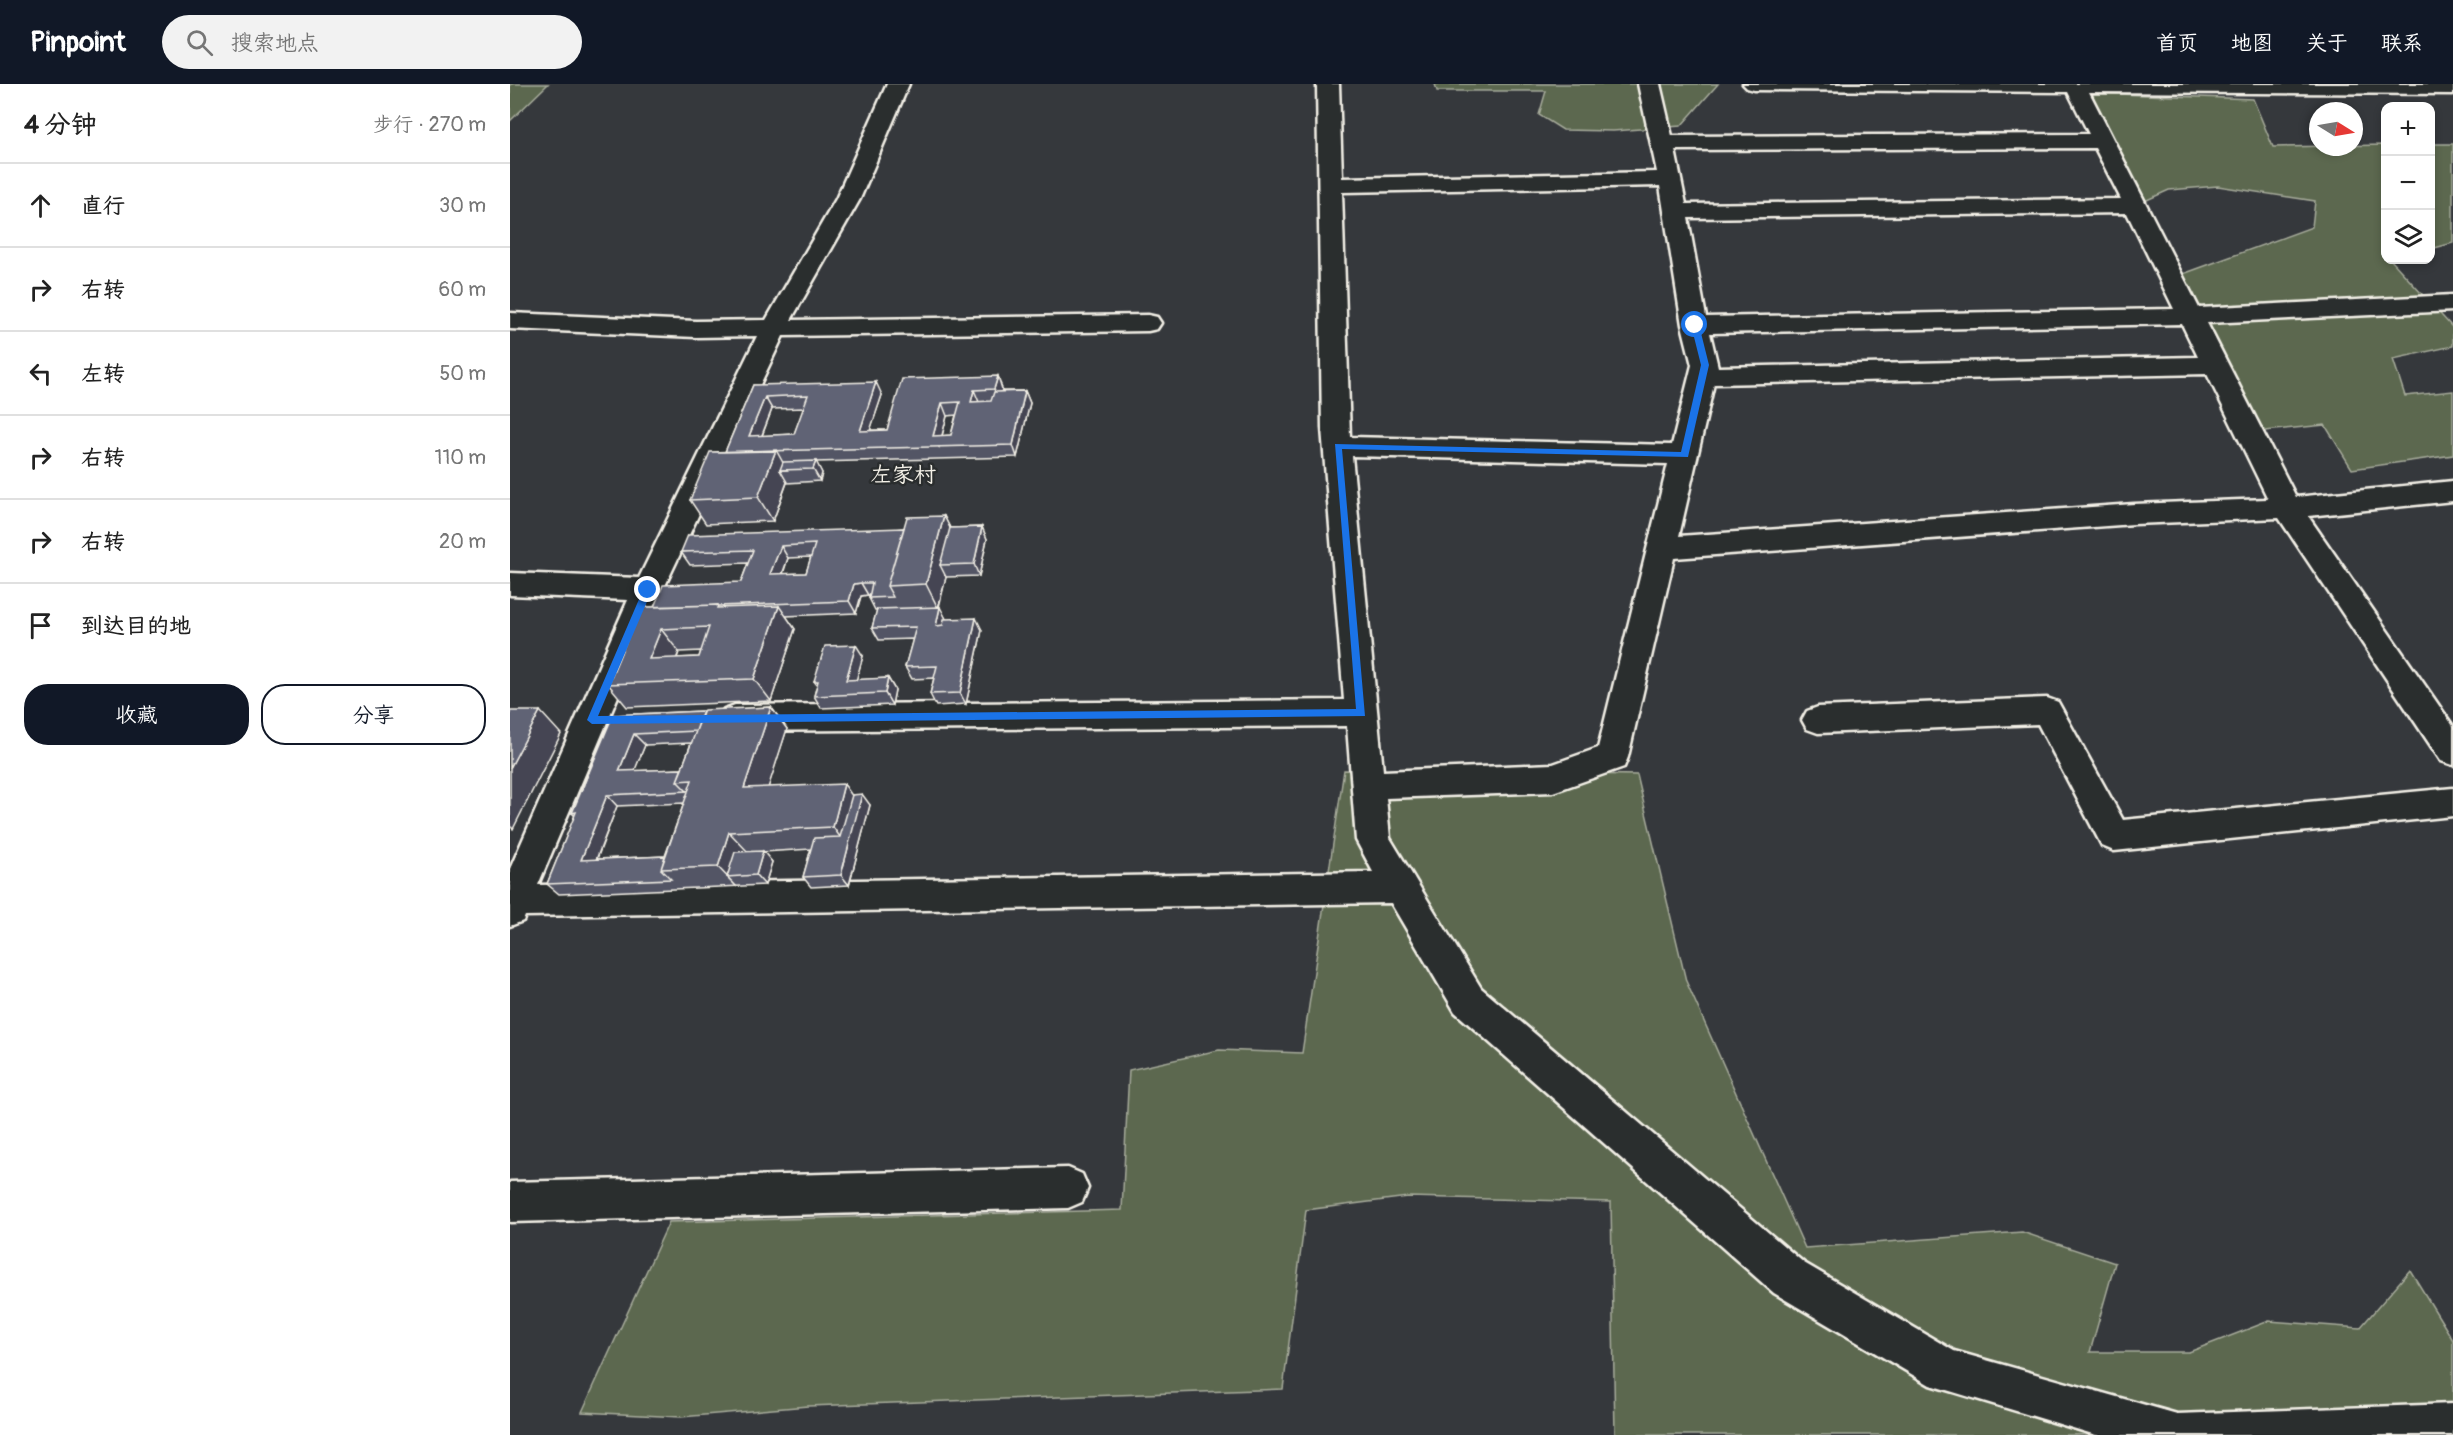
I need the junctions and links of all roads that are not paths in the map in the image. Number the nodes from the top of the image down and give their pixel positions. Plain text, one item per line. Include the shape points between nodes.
1 (898, 84) edge
2 (1328, 84) edge
3 (1649, 84) edge
4 (1754, 84) edge
5 (2075, 86) junction
6 (2453, 87) edge
7 (2103, 141) junction
8 (1662, 143) junction
9 (1670, 179) junction
10 (1330, 185) junction
11 (2135, 206) junction
12 (1676, 211) junction
13 (2453, 303) edge
14 (2191, 316) junction
15 (510, 321) edge
16 (1148, 323) dead end
17 (1695, 325) junction
18 (774, 328) junction
19 (2215, 365) junction
20 (1703, 376) junction
21 (1338, 446) junction
22 (1685, 455) junction
23 (2453, 491) edge
24 (2287, 508) junction
25 (1663, 548) junction
26 (510, 584) edge
27 (648, 590) junction
28 (1361, 713) junction
29 (627, 719) edge
30 (710, 719) edge
31 (592, 720) junction
32 (1818, 720) dead end
33 (2453, 752) edge
34 (1368, 785) junction
35 (2453, 802) edge
36 (1401, 887) junction
37 (512, 905) edge
38 (1068, 1188) dead end
39 (510, 1202) edge
40 (2453, 1426) edge
41 (2175, 1435) edge
42 (2180, 1435) edge

1 - 18 street via 848,199
2 - 10 street
3 - 8 street
4 - 5 street
5 - 6 street
5 - 7 street
7 - 8 street
7 - 11 street
8 - 9 street
9 - 10 street
9 - 12 street
10 - 21 street
11 - 12 street
11 - 14 street
12 - 17 street
13 - 14 street
14 - 17 street
14 - 19 street
15 - 18 street via 696,329
16 - 18 street
17 - 20 street via 1705,365
18 - 27 street
19 - 20 street
19 - 24 street
20 - 22 street
21 - 22 street
21 - 28 street
22 - 25 street
23 - 24 street
24 - 25 street via 2134,514
24 - 33 street
25 - 34 street via 1612,757 1552,778
26 - 27 street
27 - 31 street
28 - 30 street
28 - 34 street
29 - 31 street
31 - 37 street
32 - 35 street via 2047,711 2114,836
34 - 36 street via 1373,840
36 - 37 street
36 - 41 street via 1468,1000 1790,1278 1944,1370
38 - 39 street
40 - 42 street

